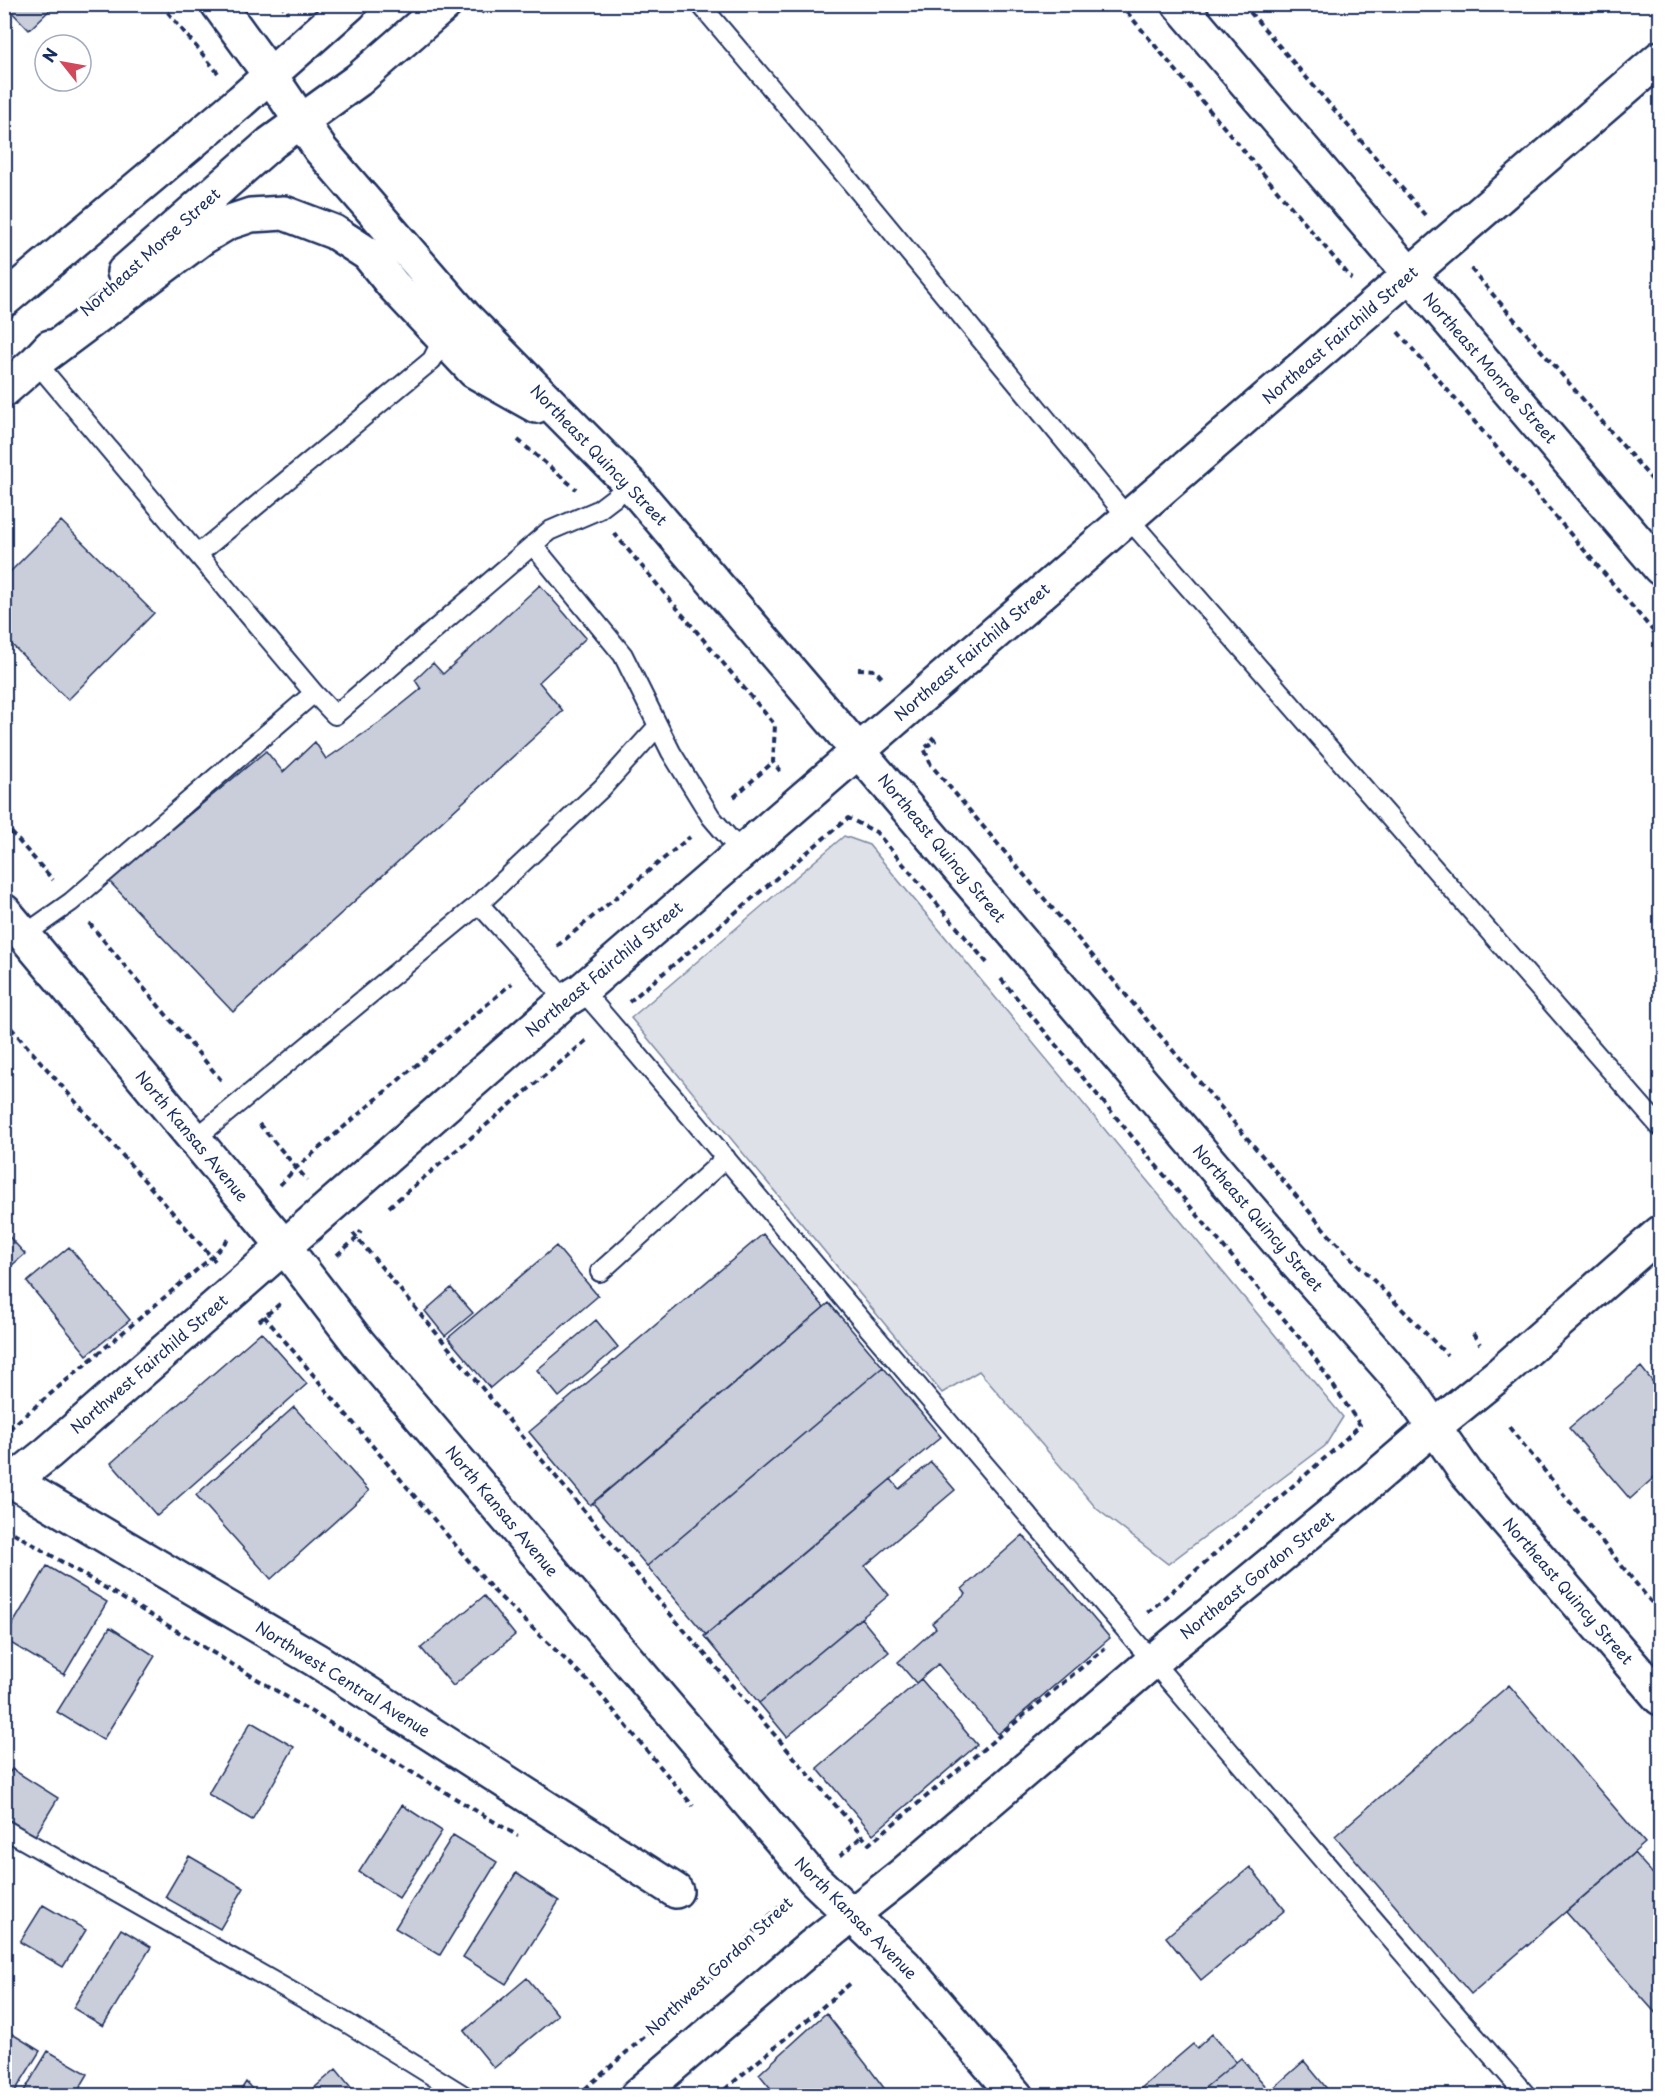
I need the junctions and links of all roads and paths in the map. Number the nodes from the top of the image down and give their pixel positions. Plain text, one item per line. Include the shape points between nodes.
1 (218, 4) edge
2 (350, 4) edge
3 (446, 4) edge
4 (700, 4) edge
5 (1179, 4) edge
6 (1660, 58) edge
7 (270, 75) junction
8 (302, 121) junction
9 (1410, 275) junction
10 (4, 300) edge
11 (453, 327) junction
12 (36, 362) junction
13 (4, 390) edge
14 (631, 485) junction
15 (1128, 518) junction
16 (533, 545) junction
17 (198, 554) junction
18 (1660, 568) edge
19 (858, 669) dead end
20 (314, 693) junction
21 (908, 708) junction
22 (658, 726) junction
23 (859, 750) junction
24 (773, 762) dead end
25 (711, 817) junction
26 (4, 824) edge
27 (741, 852) junction
28 (71, 902) junction
29 (479, 904) junction
30 (14, 923) edge
31 (534, 964) junction
32 (574, 995) junction
33 (4, 1020) edge
34 (608, 1020) junction
35 (240, 1101) junction
36 (1660, 1127) edge
37 (195, 1139) junction
38 (726, 1158) junction
39 (296, 1168) junction
40 (331, 1206) junction
41 (386, 1209) dead end
42 (254, 1211) junction
43 (368, 1225) dead end
44 (1660, 1233) edge
45 (357, 1238) junction
46 (283, 1245) junction
47 (212, 1257) junction
48 (600, 1272) dead end
49 (310, 1278) junction
50 (238, 1287) junction
51 (264, 1316) junction
52 (256, 1323) dead end
53 (1448, 1355) dead end
54 (1360, 1425) dead end
55 (1434, 1427) junction
56 (1509, 1427) dead end
57 (9, 1429) dead end
58 (9, 1478) edge
59 (4, 1527) edge
60 (1660, 1613) edge
61 (1153, 1661) junction
62 (1660, 1698) edge
63 (693, 1806) dead end
64 (4, 1829) edge
65 (862, 1836) junction
66 (520, 1838) dead end
67 (869, 1844) dead end
68 (814, 1879) junction
69 (676, 1891) dead end
70 (850, 1915) junction
71 (852, 1982) dead end
72 (465, 2096) edge
73 (577, 2096) edge
74 (637, 2096) edge
75 (717, 2096) edge
76 (1016, 2096) edge
77 (1527, 2096) edge

1 - 7 street
2 - 7 street
3 - 8 street, Northeast Morse Street via 358,80
4 - 15 lane
5 - 9 street, Northeast Monroe Street
6 - 9 street, Northeast Fairchild Street
7 - 8 street
7 - 10 street
8 - 11 street
8 - 12 street, Northeast Morse Street via 271,143 104,290
9 - 15 street, Northeast Fairchild Street
9 - 18 street, Northeast Monroe Street
11 - 12 street via 393,285 368,254 334,232 284,213 273,213 227,223 202,238
11 - 14 street, Northeast Quincy Street via 474,371 577,428
11 - 17 lane via 432,360
12 - 13 street, Northeast Morse Street
12 - 17 lane
14 - 16 lane via 598,510 549,531
14 - 23 street, Northeast Quincy Street
15 - 21 street, Northeast Fairchild Street
15 - 36 lane
16 - 20 lane via 334,715
16 - 22 lane via 623,654
17 - 20 lane
19 - 21 path via 875,670
20 - 28 lane
21 - 23 street, Northeast Fairchild Street
21 - 53 path via 935,741 924,748 931,765 1330,1236
22 - 25 lane
22 - 29 lane via 602,788
23 - 27 street, Northeast Fairchild Street
23 - 55 street, Northeast Quincy Street via 1407,1388
24 - 25 path
25 - 27 lane
25 - 31 path
26 - 28 path
27 - 32 street, Northeast Fairchild Street
28 - 30 lane
28 - 35 path
29 - 31 lane
29 - 35 lane
30 - 37 street, North Kansas Avenue
31 - 32 lane
31 - 39 path
32 - 34 lane
32 - 40 street, Northeast Fairchild Street
33 - 47 path
34 - 38 lane
34 - 41 path
34 - 54 path via 848,818 876,832 1308,1348
35 - 37 lane
35 - 39 path
37 - 42 street, North Kansas Avenue
38 - 48 lane
38 - 61 lane
39 - 40 path
39 - 42 path
40 - 45 path
40 - 46 street, Northeast Fairchild Street
42 - 46 street, North Kansas Avenue
42 - 47 path
43 - 45 path
44 - 55 street, Northeast Gordon Street
45 - 49 path
45 - 65 path via 671,1615
46 - 49 street, North Kansas Avenue
46 - 50 street, Northwest Fairchild Street
47 - 50 path
47 - 57 path
49 - 51 path
49 - 68 street, North Kansas Avenue via 359,1344
50 - 51 path
50 - 58 street, Northwest Fairchild Street via 48,1453
51 - 52 path
51 - 63 path via 493,1590 594,1687
55 - 61 street, Northeast Gordon Street
55 - 62 street, Northeast Quincy Street via 1466,1473
56 - 60 path
58 - 69 street, Northwest Central Avenue via 316,1660
59 - 66 path
61 - 70 street, Northeast Gordon Street
61 - 77 lane
64 - 72 lane via 347,2024
65 - 67 path
65 - 68 path, Northwest Gordon Street
68 - 70 street, North Kansas Avenue
68 - 73 path, Northwest Gordon Street via 768,1917 713,1976
70 - 74 street
70 - 76 street, North Kansas Avenue via 905,1966
71 - 75 path

